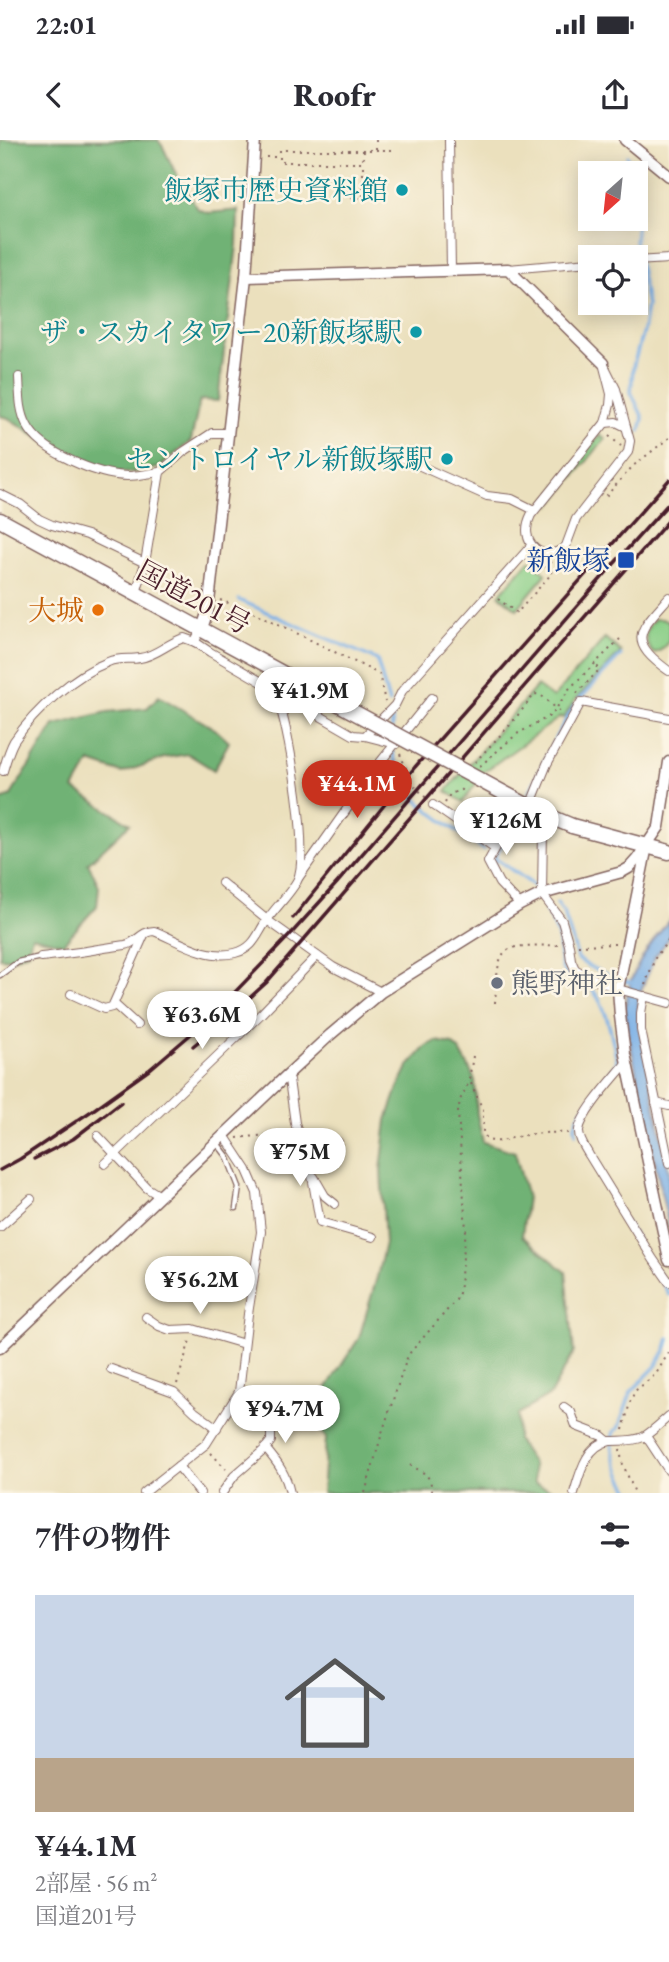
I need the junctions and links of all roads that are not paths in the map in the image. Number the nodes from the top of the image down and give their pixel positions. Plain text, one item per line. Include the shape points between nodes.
1 (255, 140) edge
2 (449, 140) edge
3 (626, 140) edge
4 (669, 176) edge
5 (669, 259) edge
6 (648, 260) edge
7 (578, 263) edge
8 (508, 269) junction
9 (451, 270) junction
10 (246, 276) junction
11 (603, 363) junction
12 (19, 377) dead end
13 (604, 427) junction
14 (626, 428) junction
15 (229, 433) junction
16 (398, 456) dead end
17 (160, 472) junction
18 (0, 494) edge
19 (534, 510) junction
20 (0, 520) edge
21 (531, 546) junction
22 (145, 562) junction
23 (136, 593) junction
24 (669, 597) edge
25 (198, 635) junction
26 (669, 671) edge
27 (266, 685) junction
28 (432, 698) dead end
29 (669, 718) edge
30 (365, 736) junction
31 (396, 744) junction
32 (669, 762) edge
33 (3, 771) dead end
34 (532, 801) junction
35 (433, 805) road end
36 (647, 845) junction
37 (495, 848) junction
38 (669, 852) edge
39 (298, 880) junction
40 (222, 883) dead end
41 (542, 894) junction
42 (520, 905) junction
43 (267, 920) junction
44 (145, 933) junction
45 (317, 956) junction
46 (41, 957) joint
47 (0, 975) edge
48 (623, 991) junction
49 (381, 992) junction
50 (71, 994) dead end
51 (642, 996) junction
52 (114, 1003) junction
53 (669, 1003) edge
54 (137, 1025) dead end
55 (627, 1062) junction
56 (286, 1076) junction
57 (656, 1102) junction
58 (669, 1106) edge
59 (98, 1136) dead end
60 (223, 1139) junction
61 (338, 1142) dead end
62 (303, 1147) junction
63 (114, 1155) junction
64 (669, 1163) edge
65 (105, 1164) dead end
66 (313, 1176) junction
67 (160, 1196) junction
68 (31, 1199) dead end
69 (335, 1204) dead end
70 (236, 1208) dead end
71 (665, 1219) edge
72 (0, 1227) edge
73 (373, 1237) dead end
74 (669, 1260) edge
75 (669, 1282) edge
76 (146, 1317) dead end
77 (244, 1344) junction
78 (0, 1348) edge
79 (111, 1369) dead end
80 (239, 1392) junction
81 (564, 1407) dead end
82 (669, 1416) edge
83 (217, 1428) junction
84 (646, 1436) junction
85 (608, 1441) junction
86 (265, 1448) junction
87 (178, 1466) junction
88 (669, 1471) edge
89 (144, 1493) edge
90 (201, 1493) edge
91 (222, 1493) edge
92 (290, 1493) edge
93 (574, 1493) edge

1 - 10 street
2 - 9 street
3 - 4 street
5 - 6 street
7 - 8 street
8 - 9 street
8 - 11 street
9 - 10 street
10 - 15 street
11 - 13 street via 611,394
11 - 14 street via 616,389
12 - 17 street via 20,409 39,441 107,474
13 - 14 street via 616,422
13 - 19 street
14 - 21 street via 628,452 576,519 566,546 546,553
15 - 17 street via 212,433
15 - 25 street via 208,611
16 - 19 street via 487,496 512,499
17 - 22 street
18 - 22 street via 46,522
19 - 21 street via 526,527
20 - 23 highway, 国道201号
21 - 30 street
22 - 23 street
23 - 25 highway, 国道201号
24 - 26 street via 643,627 641,639 644,649
25 - 27 street
25 - 33 street via 141,658 110,661 80,677 53,697 15,740
25 - 36 highway, 国道201号, bridge via 540,812 572,826
27 - 30 street via 353,735
27 - 39 street via 281,709 291,750 300,845
28 - 31 street
29 - 34 street via 577,700
30 - 31 street
31 - 39 street via 361,786
32 - 36 street via 659,827
34 - 37 street via 524,797
34 - 41 street via 543,828
35 - 37 street
36 - 38 highway, 国道201号
36 - 41 street via 622,872
36 - 48 street via 626,944
37 - 42 street via 488,862 499,883
39 - 43 street
40 - 43 street
41 - 42 street
41 - 48 street via 562,921 576,969
42 - 49 street
43 - 44 street via 251,946 236,953 208,953 154,931
43 - 45 street
44 - 46 street via 126,945
44 - 52 street
45 - 49 street
45 - 63 street
46 - 47 lane via 18,962
48 - 51 street
48 - 55 street via 620,1016
49 - 56 street
50 - 52 street via 104,1009
51 - 53 street
51 - 57 street via 641,1030
52 - 54 street
55 - 71 street
55 - 75 street via 586,1114 579,1133
56 - 60 street
56 - 62 street
57 - 58 street
57 - 64 street
59 - 63 street
60 - 67 street
60 - 70 lane via 239,1187
60 - 77 street via 247,1170 257,1193 261,1233
61 - 62 street
62 - 66 street
63 - 65 street
63 - 67 street
66 - 69 street
66 - 73 street via 320,1222
67 - 78 street
68 - 72 street
71 - 74 street
76 - 77 street via 170,1330 193,1329
77 - 80 street
79 - 83 street via 174,1392
80 - 83 street
80 - 86 street via 271,1429 271,1441
81 - 85 street via 576,1426
82 - 84 street
83 - 87 street via 204,1446
84 - 85 street
84 - 88 street
85 - 93 street via 589,1452
86 - 91 street
86 - 92 street via 286,1477
87 - 89 street
87 - 90 street

